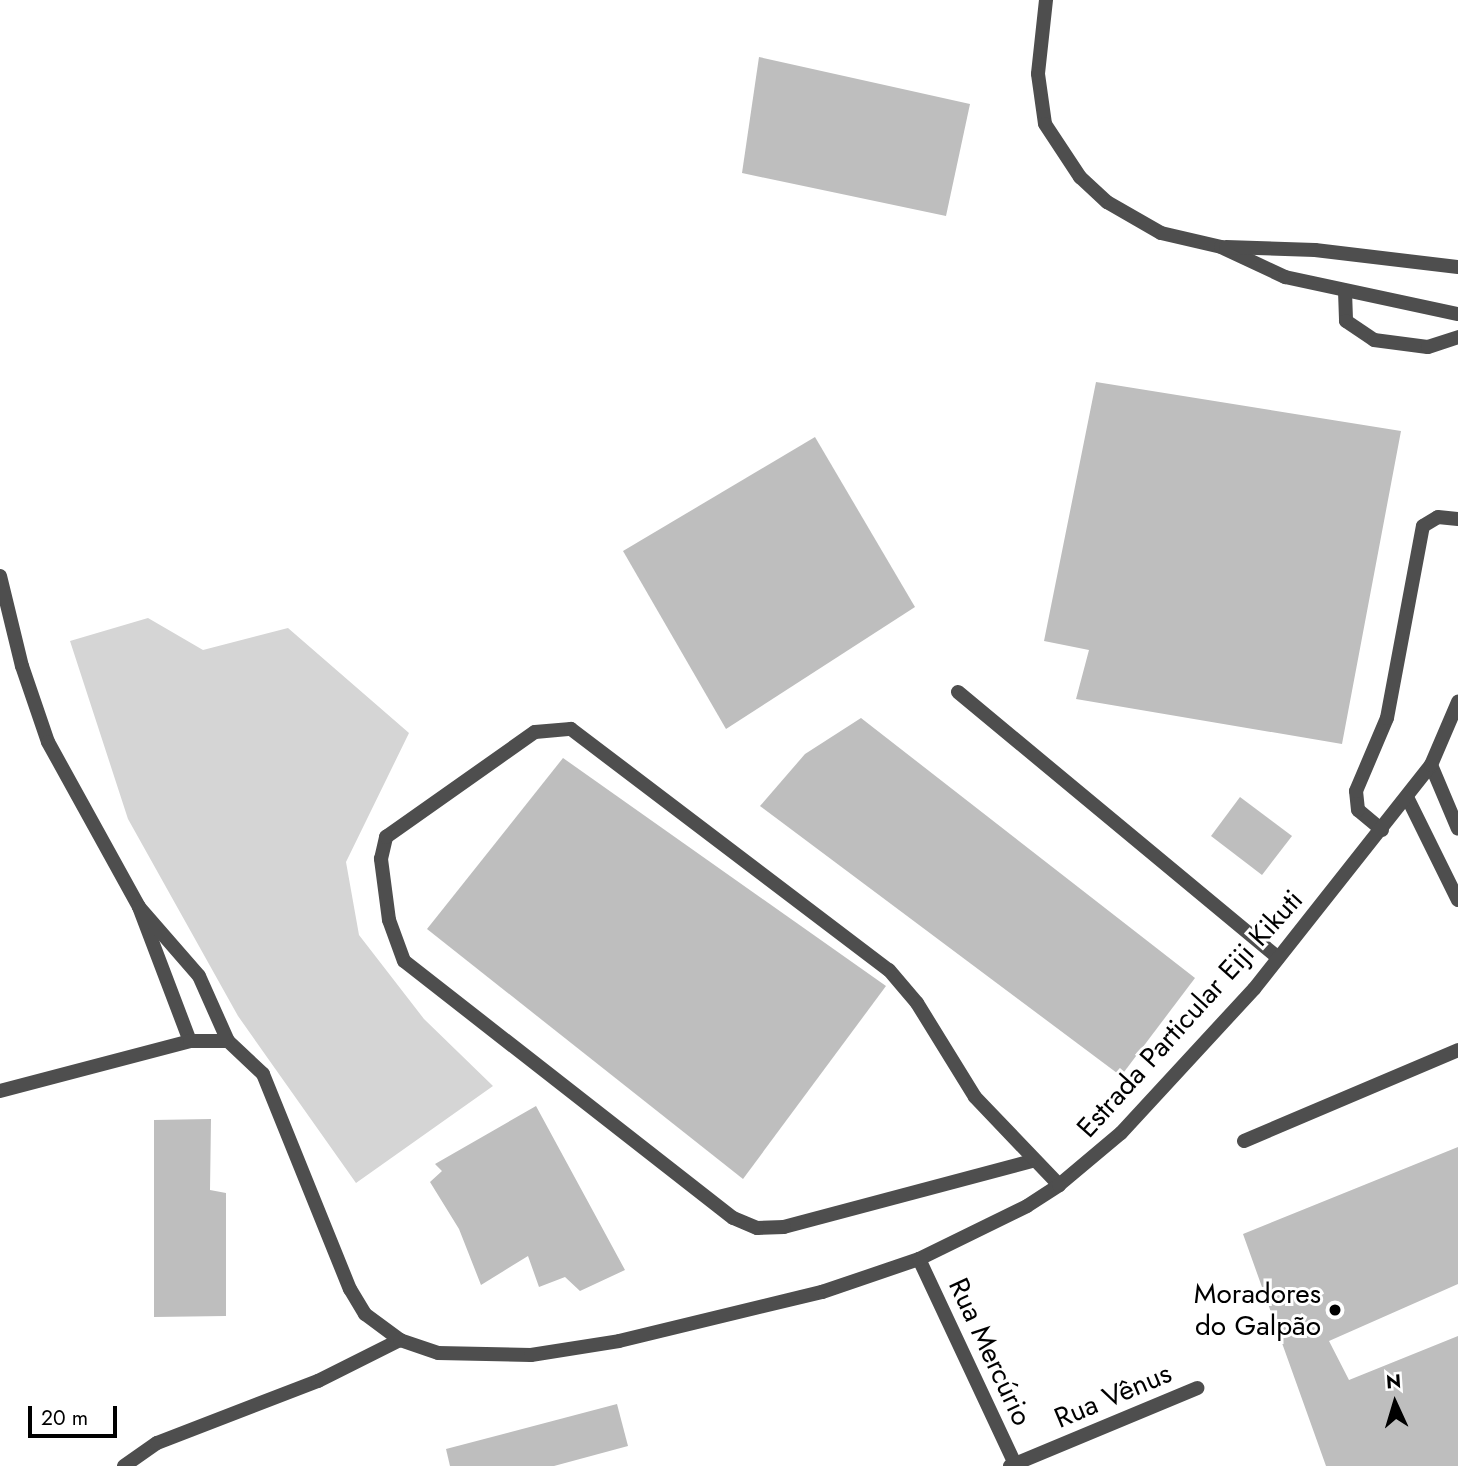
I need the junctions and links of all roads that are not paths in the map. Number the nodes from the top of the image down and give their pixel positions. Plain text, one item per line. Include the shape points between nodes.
1 (1046, 0) edge
2 (1221, 247) junction
3 (1458, 267) edge
4 (1345, 291) junction
5 (1458, 314) edge
6 (1458, 337) edge
7 (1458, 519) edge
8 (0, 576) edge
9 (958, 692) dead end
10 (1458, 702) edge
11 (1431, 765) junction
12 (1407, 797) junction
13 (1458, 829) edge
14 (1382, 830) junction
15 (1458, 900) edge
16 (139, 907) junction
17 (1278, 958) junction
18 (190, 1041) junction
19 (228, 1041) junction
20 (1458, 1050) edge
21 (0, 1091) edge
22 (1244, 1142) dead end
23 (1032, 1161) junction
24 (1059, 1185) junction
25 (919, 1259) junction
26 (400, 1340) junction
27 (1197, 1388) dead end
28 (1014, 1465) edge
29 (124, 1466) edge

1 - 2 street via 1039,94 1054,142 1080,177 1130,219 1161,233
2 - 3 street via 1315,250
2 - 4 street via 1285,277
4 - 5 street
4 - 6 street via 1346,321 1374,340 1428,347
7 - 14 street via 1438,517 1423,526 1387,718 1356,792 1358,810
8 - 16 street, Estrada Particular Eiji Kikuti via 22,666 48,742
9 - 17 street
10 - 11 street, Estrada Particular Eiji Kikuti
11 - 12 street, Estrada Particular Eiji Kikuti
11 - 13 street
12 - 14 street, Estrada Particular Eiji Kikuti
12 - 15 street
14 - 17 street, Estrada Particular Eiji Kikuti
16 - 18 street, Estrada Particular Eiji Kikuti
16 - 19 street, Estrada Particular Eiji Kikuti via 199,976
17 - 24 street, Estrada Particular Eiji Kikuti via 1121,1133
18 - 19 street
18 - 21 street
19 - 26 street, Estrada Particular Eiji Kikuti via 251,1058 278,1104 350,1289 365,1314
20 - 22 street
23 - 23 street via 975,1097 917,1003 889,970 571,729 534,732 386,836 381,859 389,920 404,961 733,1218 757,1227 784,1227
23 - 24 street
24 - 25 street, Estrada Particular Eiji Kikuti via 1027,1206
25 - 26 street, Estrada Particular Eiji Kikuti via 822,1292 619,1341 531,1355 438,1353
25 - 28 street, Rua Mercúrio
26 - 29 street via 318,1381 157,1443
27 - 28 street, Rua Vênus

